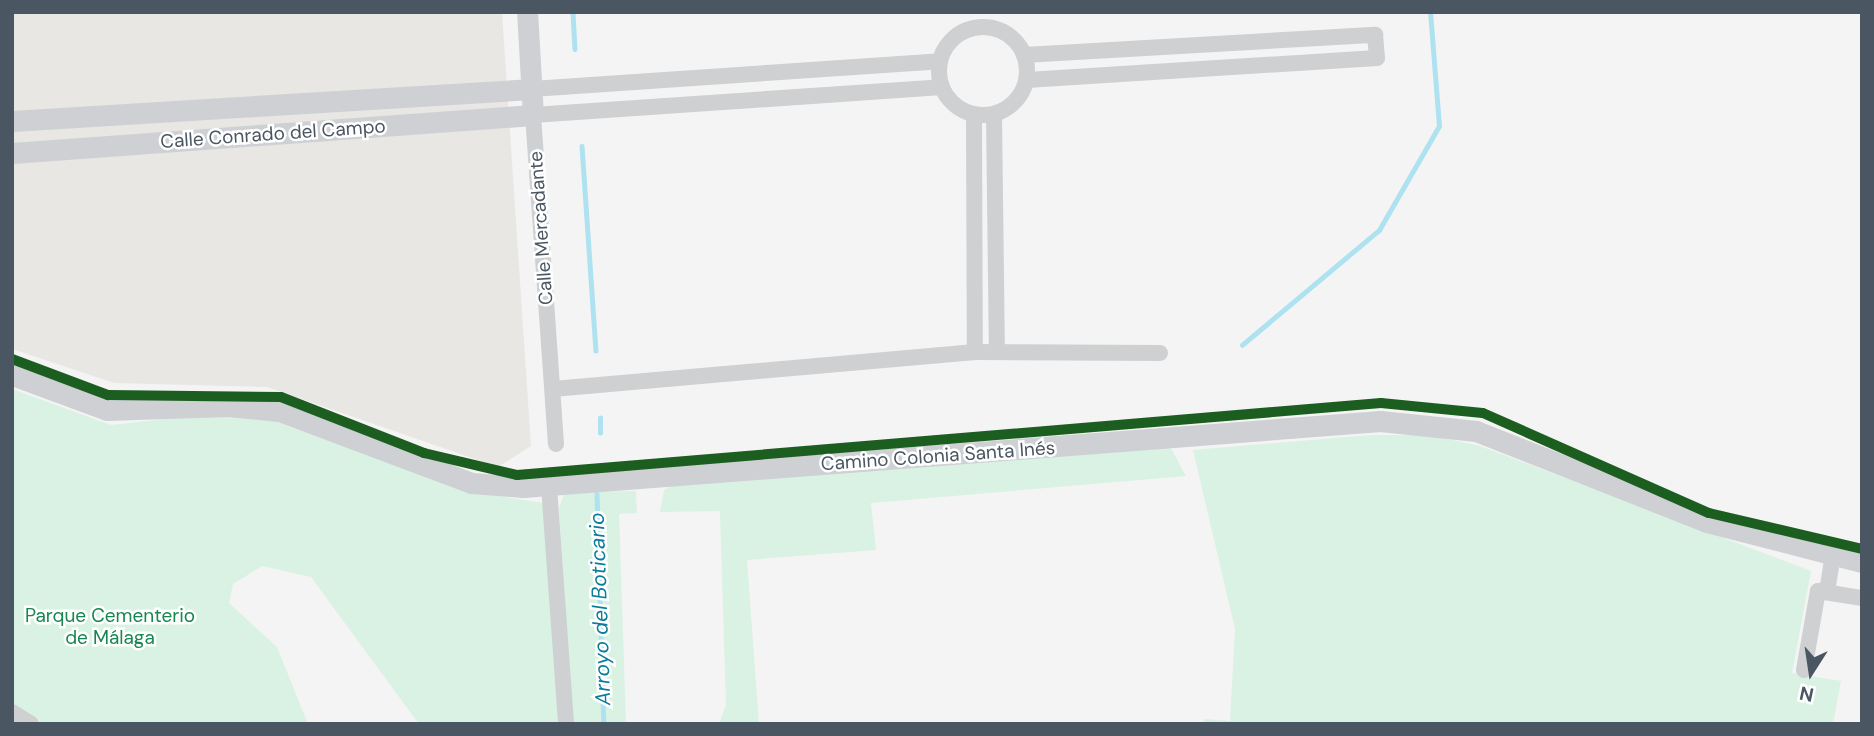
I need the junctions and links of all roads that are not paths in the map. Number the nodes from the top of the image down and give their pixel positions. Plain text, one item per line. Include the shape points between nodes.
1 (527, 12) edge
2 (972, 20) edge
3 (993, 20) edge
4 (1024, 55) junction
5 (940, 61) junction
6 (1027, 80) junction
7 (942, 87) junction
8 (532, 89) junction
9 (974, 114) junction
10 (994, 114) junction
11 (533, 115) junction
12 (12, 121) edge
13 (12, 153) edge
14 (975, 352) junction
15 (997, 352) junction
16 (1160, 353) dead end
17 (12, 375) edge
18 (553, 388) junction
19 (556, 444) dead end
20 (549, 486) junction
21 (1833, 556) junction
22 (1862, 562) edge
23 (1828, 592) junction
24 (1862, 598) edge
25 (1804, 670) dead end
26 (12, 712) edge
27 (31, 724) edge
28 (566, 724) edge

1 - 8 main road, Calle Mercadante
2 - 3 street
2 - 5 street via 951,41
3 - 4 street
4 - 6 street
4 - 6 street via 1375,35 1377,58
5 - 7 street
5 - 8 street
6 - 10 street via 1015,102
7 - 9 street via 954,105
7 - 11 street
8 - 11 main road, Calle Mercadante
8 - 12 main road, Calle Conrado del Campo
9 - 10 street
9 - 14 street
10 - 15 street
11 - 13 main road, Calle Conrado del Campo
11 - 18 street, Calle Mercadante
14 - 15 street
14 - 18 street
15 - 16 street
17 - 20 main road, Camino Colonia Santa Inés via 107,410 228,406 278,411 472,483
18 - 19 street, Calle Mercadante
20 - 21 main road, Camino Colonia Santa Inés via 1380,421 1476,431 1707,522
20 - 28 street
21 - 22 main road, Camino Colonia Santa Inés
21 - 23 street
23 - 24 street
23 - 25 street via 1818,591
26 - 27 street

